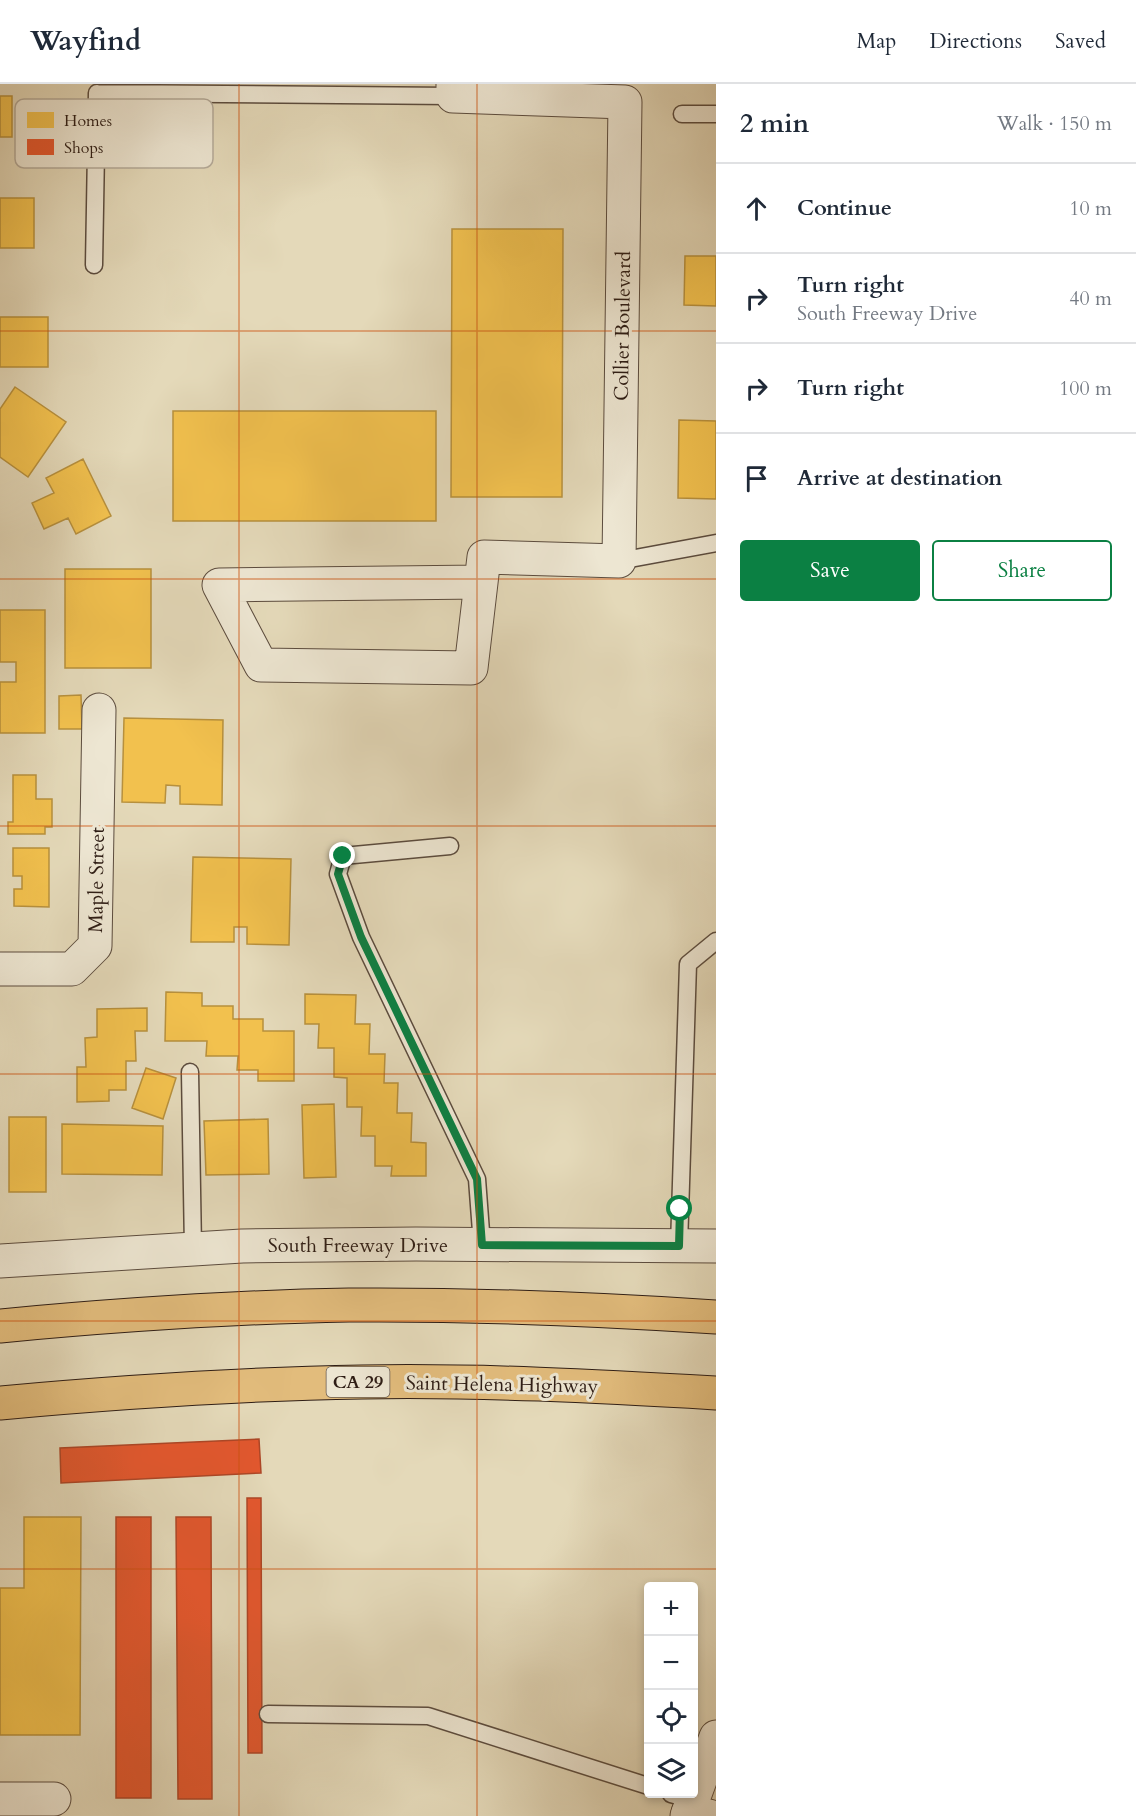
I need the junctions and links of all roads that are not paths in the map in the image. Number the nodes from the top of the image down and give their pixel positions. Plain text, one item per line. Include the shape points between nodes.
1 (95, 88) edge
2 (453, 90) edge
3 (682, 114) dead end
4 (716, 114) edge
5 (95, 168) edge
6 (94, 265) dead end
7 (716, 543) edge
8 (619, 561) junction
9 (481, 582) junction
10 (99, 710) dead end
11 (450, 846) dead end
12 (716, 941) edge
13 (0, 969) edge
14 (190, 1072) dead end
15 (482, 1245) junction
16 (679, 1246) junction
17 (716, 1246) edge
18 (193, 1249) junction
19 (0, 1261) edge
20 (716, 1317) edge
21 (0, 1326) edge
22 (716, 1394) edge
23 (0, 1403) edge
24 (268, 1714) dead end
25 (716, 1737) edge
26 (644, 1785) edge
27 (0, 1799) edge
28 (54, 1799) dead end
29 (690, 1808) edge

1 - 2 lane, Collier Boulevard
2 - 8 street, Collier Boulevard via 625,102
3 - 4 lane
5 - 6 lane
7 - 8 lane
8 - 9 street via 484,557
9 - 9 street via 471,668 261,665 219,585
10 - 13 street, Maple Street via 96,946 72,969
11 - 15 lane via 343,856 338,874 361,937 477,1179
12 - 16 lane via 688,964
14 - 18 lane
15 - 16 street, South Freeway Drive
15 - 18 street, South Freeway Drive
16 - 17 street, South Freeway Drive
18 - 19 street, South Freeway Drive
20 - 21 highway via 603,1309 348,1305 94,1317
22 - 23 highway, Saint Helena Highway / CA 29 via 502,1383 364,1382 235,1385
24 - 26 lane via 428,1716
25 - 29 street
27 - 28 street

